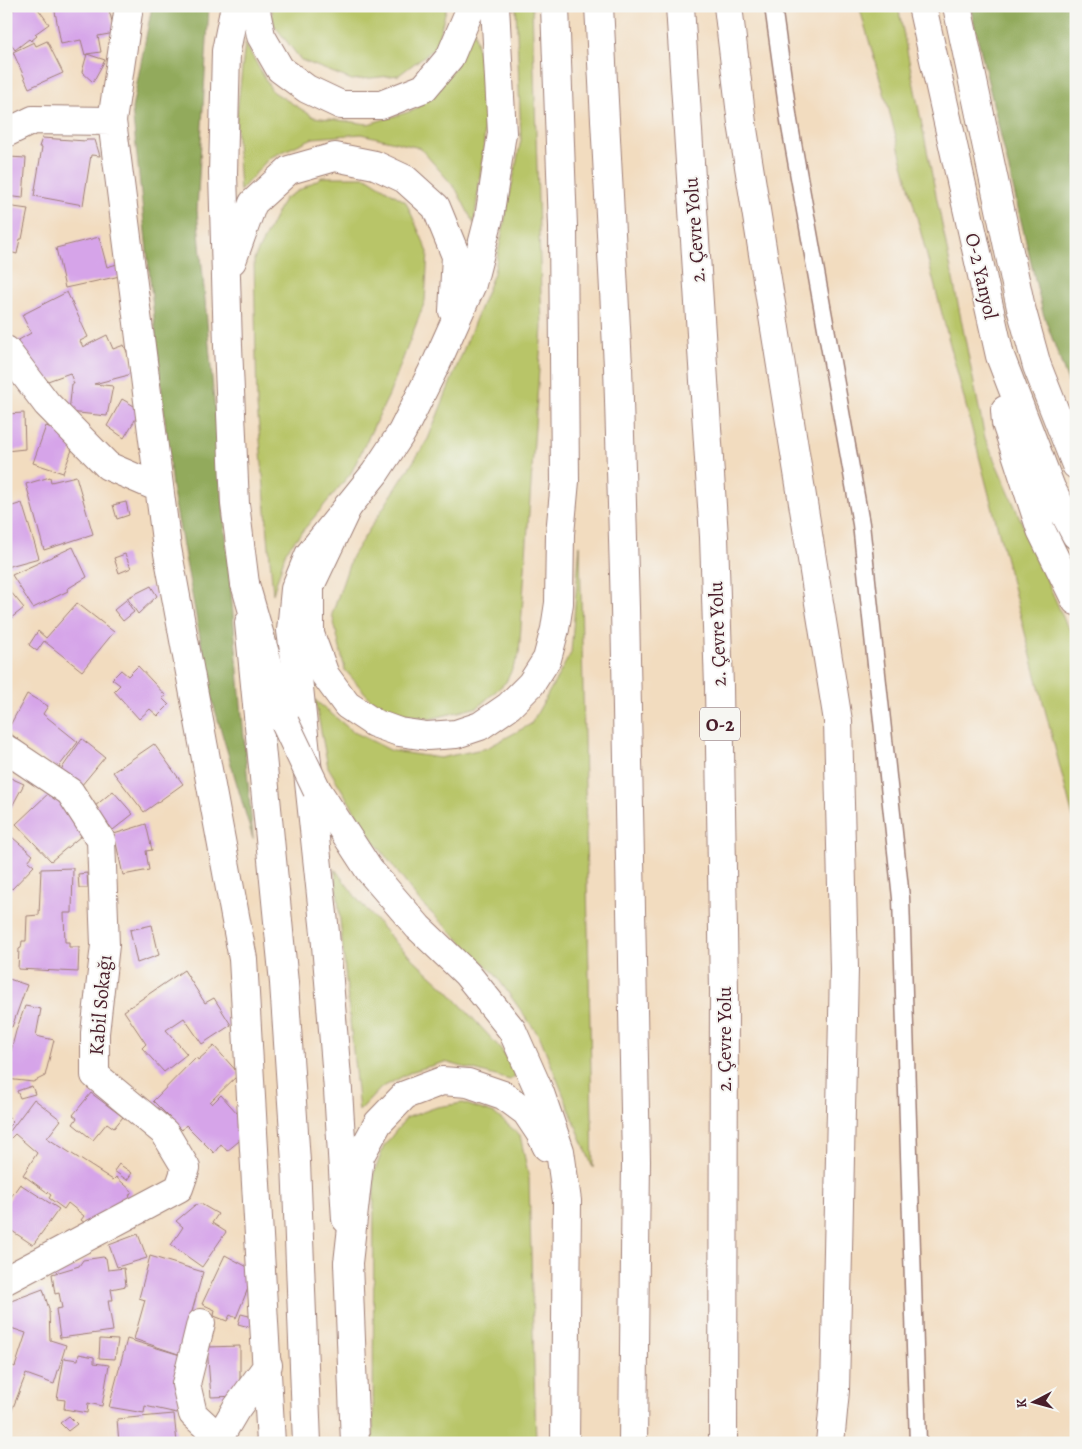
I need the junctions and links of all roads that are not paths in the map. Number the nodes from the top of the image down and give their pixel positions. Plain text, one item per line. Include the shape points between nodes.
1 (130, 6) edge
2 (235, 6) edge
3 (255, 6) edge
4 (469, 6) edge
5 (495, 6) edge
6 (555, 6) edge
7 (599, 6) edge
8 (680, 6) edge
9 (728, 6) edge
10 (773, 6) edge
11 (922, 6) edge
12 (957, 6) edge
13 (112, 121) junction
14 (6, 133) edge
15 (227, 274) junction
16 (6, 350) edge
17 (1000, 356) junction
18 (437, 362) junction
19 (1076, 465) edge
20 (159, 488) junction
21 (348, 506) junction
22 (1076, 534) edge
23 (245, 584) junction
24 (1076, 601) edge
25 (6, 750) edge
26 (567, 1201) junction
27 (348, 1263) junction
28 (6, 1280) edge
29 (201, 1323) dead end
30 (268, 1365) junction
31 (217, 1440) edge
32 (271, 1443) edge
33 (307, 1443) edge
34 (355, 1443) edge
35 (565, 1443) edge
36 (633, 1443) edge
37 (723, 1443) edge
38 (830, 1443) edge
39 (918, 1443) edge

1 - 13 main road
2 - 15 main road via 226,51 224,173
3 - 4 main road via 261,36 280,69 307,89 341,105 381,105 424,88 450,57
5 - 18 main road via 502,133 489,218 472,284
6 - 21 main road via 563,227 564,481 559,603 547,659 531,684 510,706 480,726 456,734 426,736 399,732 374,723 347,705 325,675 310,634 310,586
7 - 36 main road via 618,366 625,628 636,1161
8 - 37 main road, 2. Çevre Yolu / O-2 via 714,537 719,687 724,991
9 - 38 main road via 742,123 838,721 844,969 835,1391
10 - 39 lane via 860,524 901,898
11 - 17 main road, O-2 Yanyol
12 - 19 main road via 1021,308 1037,366
13 - 14 main road via 33,120
13 - 20 main road
15 - 18 main road via 254,203 289,170 335,158 375,165 404,178 436,207 456,256 453,310
15 - 23 main road via 235,504
16 - 20 main road via 47,404 108,466
17 - 22 main road, O-2 Yanyol via 1051,488
17 - 24 main road via 1006,423 1041,530
18 - 21 main road via 402,432
20 - 30 main road via 167,548 243,959
21 - 27 main road via 310,555 295,590 291,631 325,933
23 - 26 main road, bridge via 285,723 316,790 370,870 418,927 467,974 512,1030 540,1093 560,1152
23 - 33 main road via 284,993 297,1171
25 - 28 main road, Kabil Sokağı via 70,792 101,840 105,945 95,1034 95,1075 165,1134 186,1168 179,1188
26 - 27 main road via 555,1162 526,1112 503,1095 468,1084 442,1081 406,1095 378,1123 360,1156
26 - 35 main road
27 - 34 main road
29 - 31 main road via 186,1384 193,1414
30 - 31 main road
30 - 32 main road

